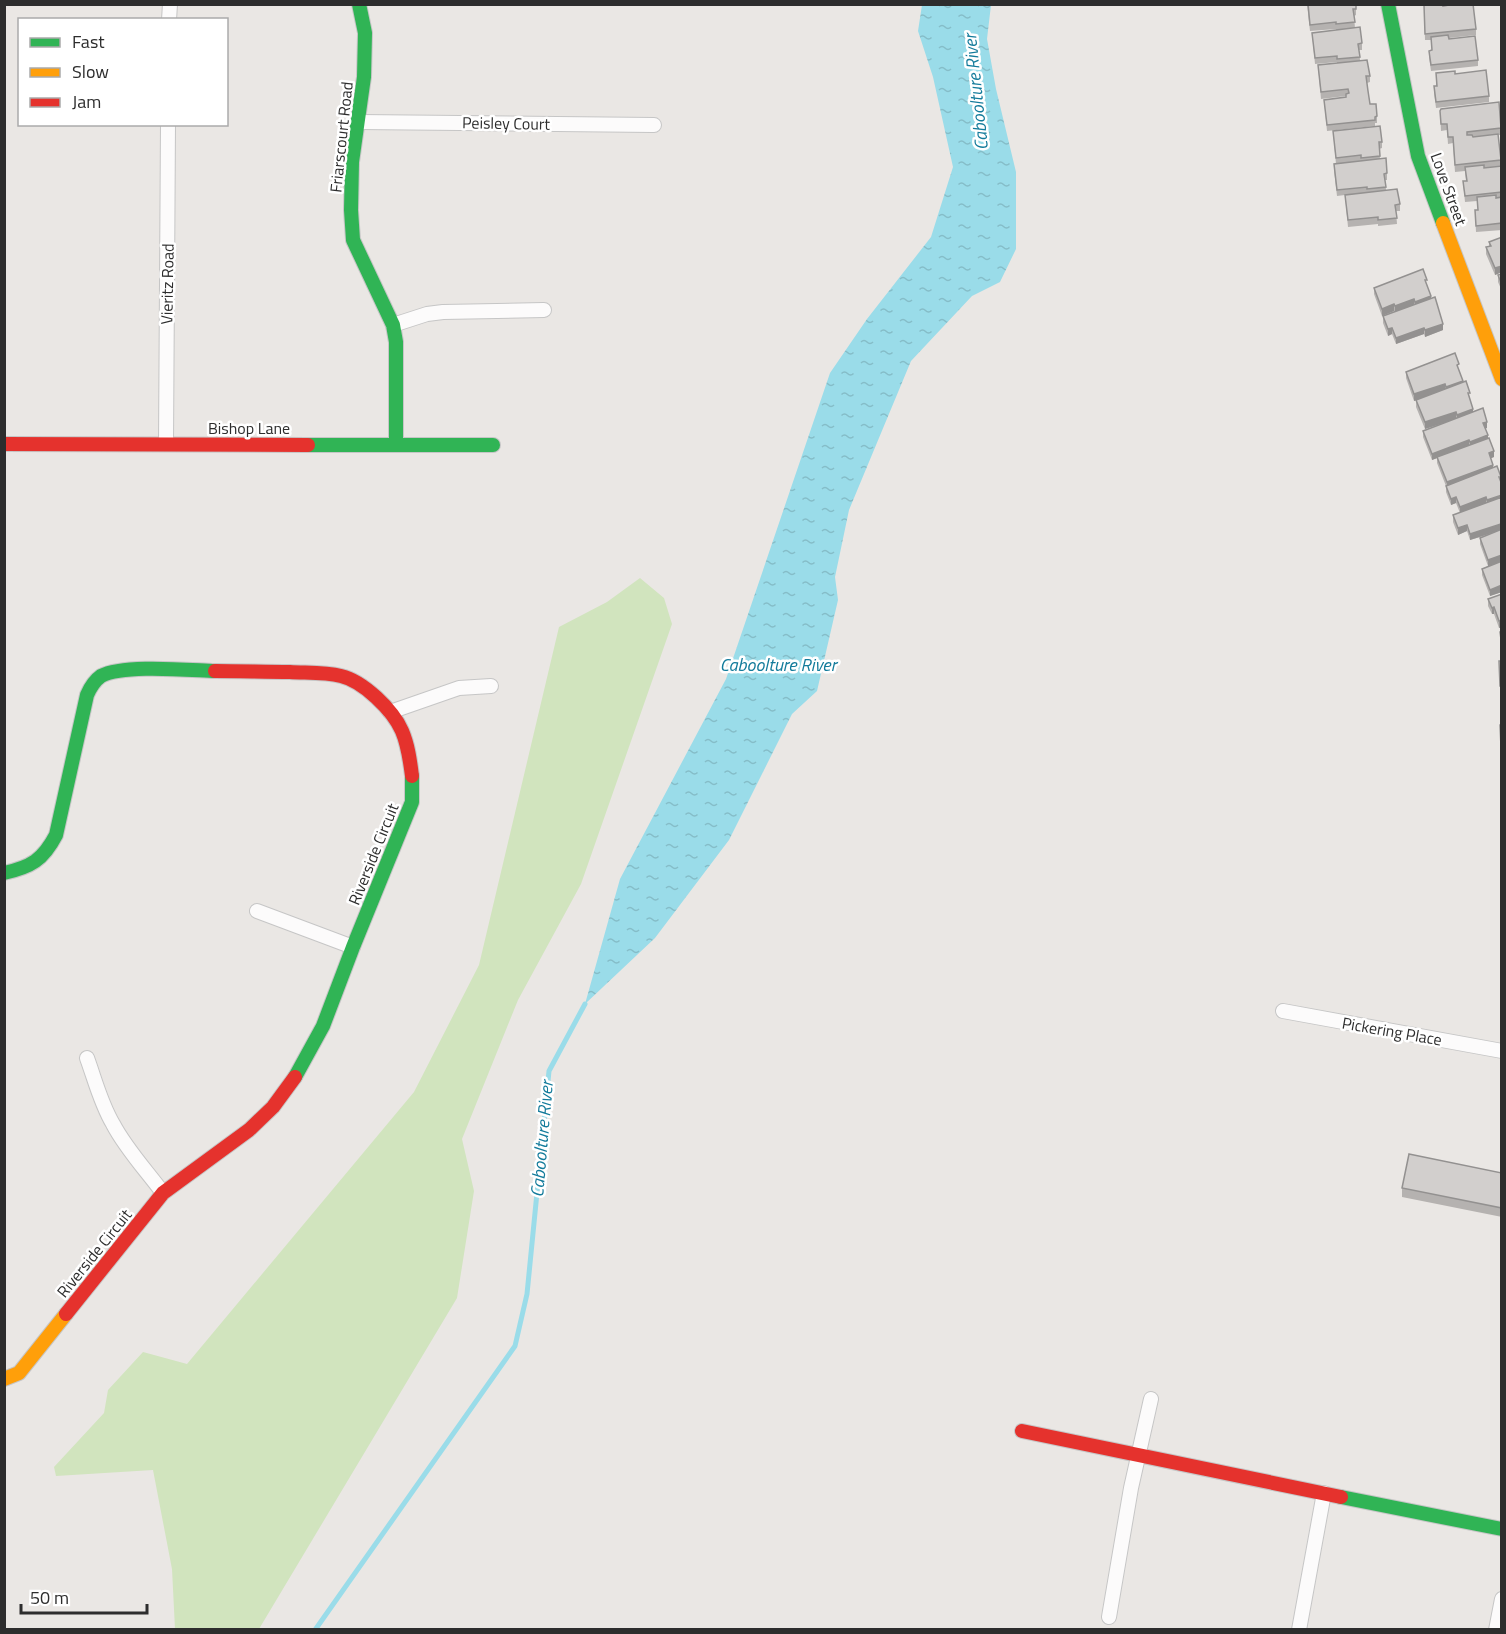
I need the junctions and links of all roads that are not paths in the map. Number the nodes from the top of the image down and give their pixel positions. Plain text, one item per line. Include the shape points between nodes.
1 (359, 4) edge
2 (1388, 4) edge
3 (358, 122) junction
4 (654, 125) dead end
5 (168, 126) edge
6 (544, 310) dead end
7 (393, 325) junction
8 (1502, 378) edge
9 (4, 444) edge
10 (166, 444) junction
11 (396, 445) junction
12 (493, 445) dead end
13 (490, 686) dead end
14 (390, 712) junction
15 (4, 873) edge
16 (257, 911) dead end
17 (353, 947) junction
18 (1282, 1011) dead end
19 (1502, 1051) edge
20 (87, 1058) dead end
21 (163, 1192) junction
22 (4, 1379) edge
23 (1151, 1399) dead end
24 (1022, 1431) dead end
25 (1139, 1455) junction
26 (1324, 1493) junction
27 (1502, 1529) edge
28 (1502, 1599) edge
29 (1109, 1617) dead end
30 (1299, 1629) edge
31 (1496, 1629) edge

1 - 3 street, Friarscourt Road via 365,33
2 - 8 street, Love Street via 1419,156
3 - 4 street, Peisley Court
3 - 7 street, Friarscourt Road via 352,162 353,240
5 - 10 street, Vieritz Road
6 - 7 street via 443,312
7 - 11 street, Friarscourt Road
9 - 10 street, Bishop Lane
10 - 11 street, Bishop Lane
11 - 12 street, Bishop Lane
13 - 14 street via 459,688
14 - 15 street, Riverside Circuit via 374,695 342,676 111,671 91,685 87,696 57,835 50,849 30,866
14 - 17 street, Riverside Circuit via 401,728 409,752 412,802
16 - 17 street
17 - 21 street, Riverside Circuit via 323,1026 273,1107 249,1130
18 - 19 street, Pickering Place
20 - 21 street via 104,1107 120,1137
21 - 22 street, Riverside Circuit via 19,1373
23 - 25 street
24 - 25 street
25 - 26 street
25 - 29 street
26 - 27 street
26 - 30 street
28 - 31 street

